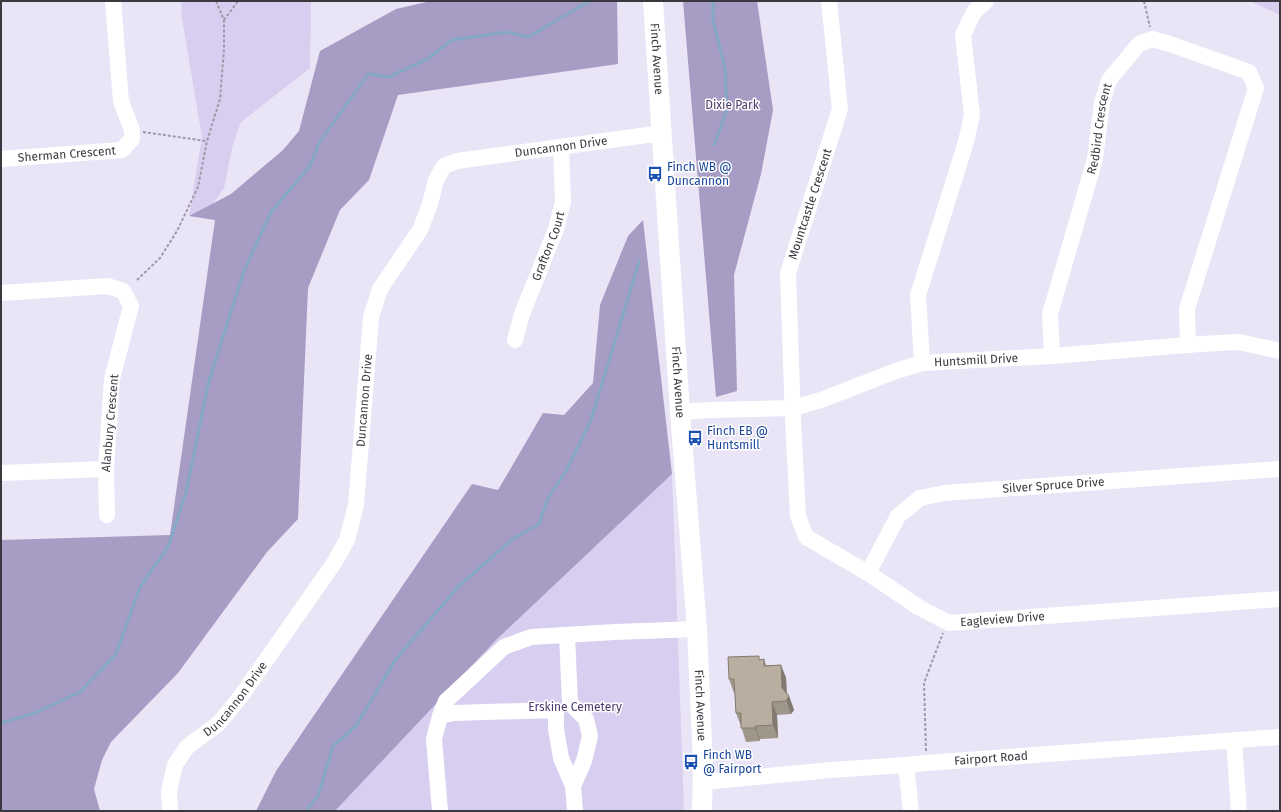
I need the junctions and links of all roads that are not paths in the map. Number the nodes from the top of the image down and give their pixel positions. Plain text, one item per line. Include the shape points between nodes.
1 (114, 1) edge
2 (653, 1) edge
3 (829, 1) edge
4 (986, 1) edge
5 (662, 133) junction
6 (561, 147) junction
7 (1, 159) edge
8 (1, 293) edge
9 (515, 340) dead end
10 (1188, 345) junction
11 (1280, 351) edge
12 (1052, 356) junction
13 (922, 363) junction
14 (793, 408) junction
15 (680, 412) junction
16 (106, 469) junction
17 (1280, 469) edge
18 (1, 473) edge
19 (107, 515) dead end
20 (868, 572) junction
21 (1280, 599) edge
22 (697, 629) junction
23 (567, 635) junction
24 (563, 706) junction
25 (440, 716) junction
26 (1280, 737) edge
27 (1234, 741) junction
28 (906, 766) junction
29 (703, 782) junction
30 (573, 786) junction
31 (170, 811) edge
32 (440, 811) edge
33 (575, 811) edge
34 (702, 811) edge
35 (911, 811) edge
36 (1239, 811) edge

1 - 7 street, Sherman Crescent via 121,101 132,130 132,139 122,150
2 - 5 main road, Finch Avenue
3 - 14 street, Mountcastle Crescent via 840,109 788,273
4 - 13 street via 974,12 963,35 972,116 918,295
5 - 6 street, Duncannon Drive
5 - 15 main road, Finch Avenue
6 - 9 street, Grafton Court via 563,202 556,229 522,314
6 - 31 street, Duncannon Drive via 457,161 444,166 436,180 420,230 380,289 371,318 356,505 347,540 334,563 241,696 219,723 187,747 175,765 169,791
8 - 16 street, Alanbury Crescent via 108,286 123,291 131,306 112,379
10 - 11 street, Huntsmill Drive via 1239,342
10 - 12 street, Huntsmill Drive
10 - 12 street, Redbird Crescent via 1187,308 1256,88 1249,72 1152,38 1139,44 1108,80 1102,103 1095,159 1050,314
12 - 13 street, Huntsmill Drive
13 - 14 street, Huntsmill Drive
14 - 15 street, Huntsmill Drive
14 - 20 street, Eagleview Drive via 798,516 806,537
15 - 22 main road, Finch Avenue
16 - 18 street
16 - 19 street, Alanbury Crescent
17 - 20 street, Silver Spruce Drive via 944,493 920,498 898,516
20 - 21 street, Eagleview Drive via 920,608 948,623
22 - 23 street
22 - 29 main road, Finch Avenue
23 - 24 street
23 - 25 street via 532,637 504,647 446,701
24 - 25 street
24 - 30 street via 556,729 561,758
24 - 30 street via 586,719 590,736 584,761
25 - 32 street via 434,739
26 - 27 street, Fairport Road
27 - 28 street, Fairport Road
27 - 36 street
28 - 29 street, Fairport Road
28 - 35 street
29 - 34 main road, Finch Avenue
30 - 33 street

